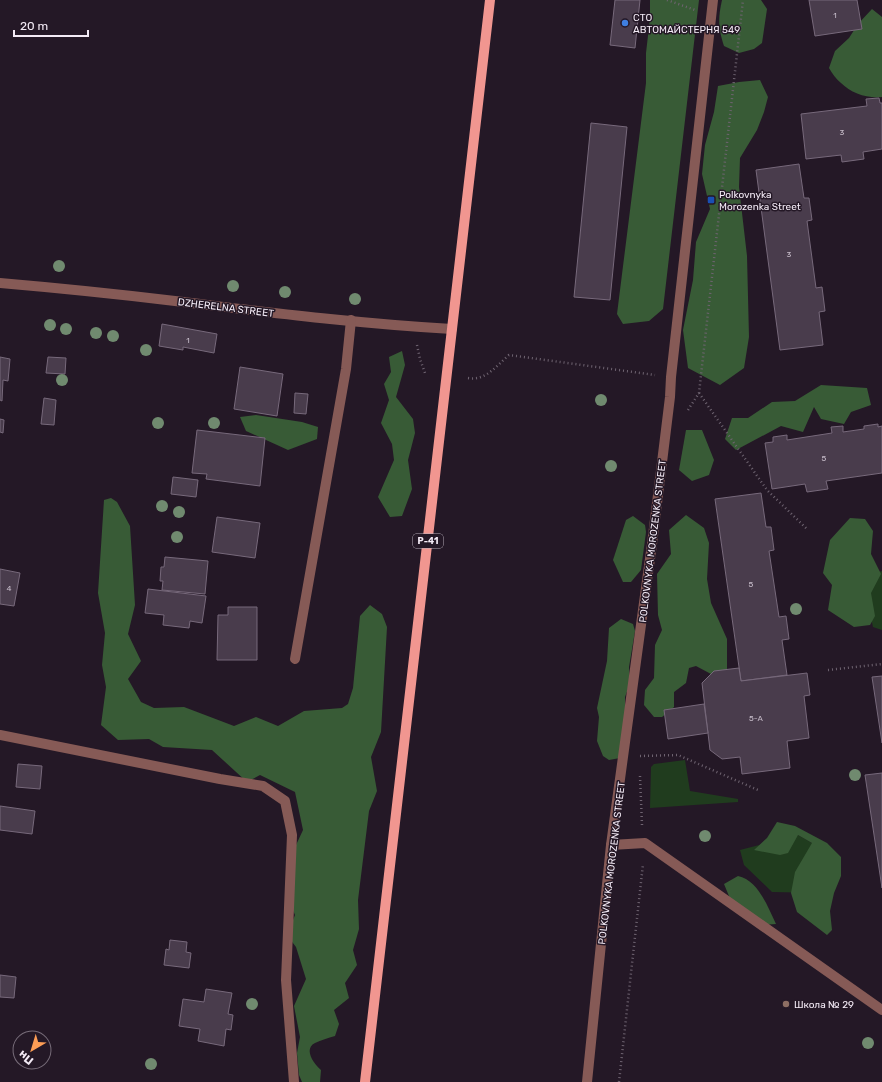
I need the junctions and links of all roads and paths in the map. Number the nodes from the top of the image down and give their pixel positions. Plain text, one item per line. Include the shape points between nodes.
1 (490, 0) edge
2 (667, 0) edge
3 (713, 0) edge
4 (743, 0) edge
5 (711, 15) junction
6 (0, 283) edge
7 (350, 320) junction
8 (413, 327) junction
9 (452, 329) junction
10 (425, 373) dead end
11 (671, 377) junction
12 (468, 378) dead end
13 (699, 393) junction
14 (686, 413) dead end
15 (807, 529) dead end
16 (295, 659) dead end
17 (882, 664) edge
18 (828, 670) dead end
19 (0, 735) edge
20 (640, 764) dead end
21 (640, 771) dead end
22 (758, 790) dead end
23 (645, 843) junction
24 (611, 845) junction
25 (882, 1010) edge
26 (294, 1082) edge
27 (365, 1082) edge
28 (587, 1082) edge
29 (619, 1082) edge

1 - 9 main road, Р-41
2 - 5 path
3 - 5 street, POLKOVNYKA MOROZENKA STREET
4 - 13 path
5 - 11 street, POLKOVNYKA MOROZENKA STREET
6 - 7 street, DZHERELNA STREET
7 - 8 street, DZHERELNA STREET
7 - 16 street via 346,369
8 - 9 street, DZHERELNA STREET
8 - 10 path
9 - 27 main road, Р-41
11 - 12 path via 509,355 484,377 476,380
11 - 24 street, POLKOVNYKA MOROZENKA STREET via 653,536
13 - 14 path
13 - 15 path via 767,490
17 - 18 path
19 - 26 street via 263,786 285,801 292,835 286,980
20 - 22 path via 640,756 678,755
21 - 23 path via 641,818
23 - 24 street
23 - 25 street
23 - 29 path
24 - 28 street, POLKOVNYKA MOROZENKA STREET

